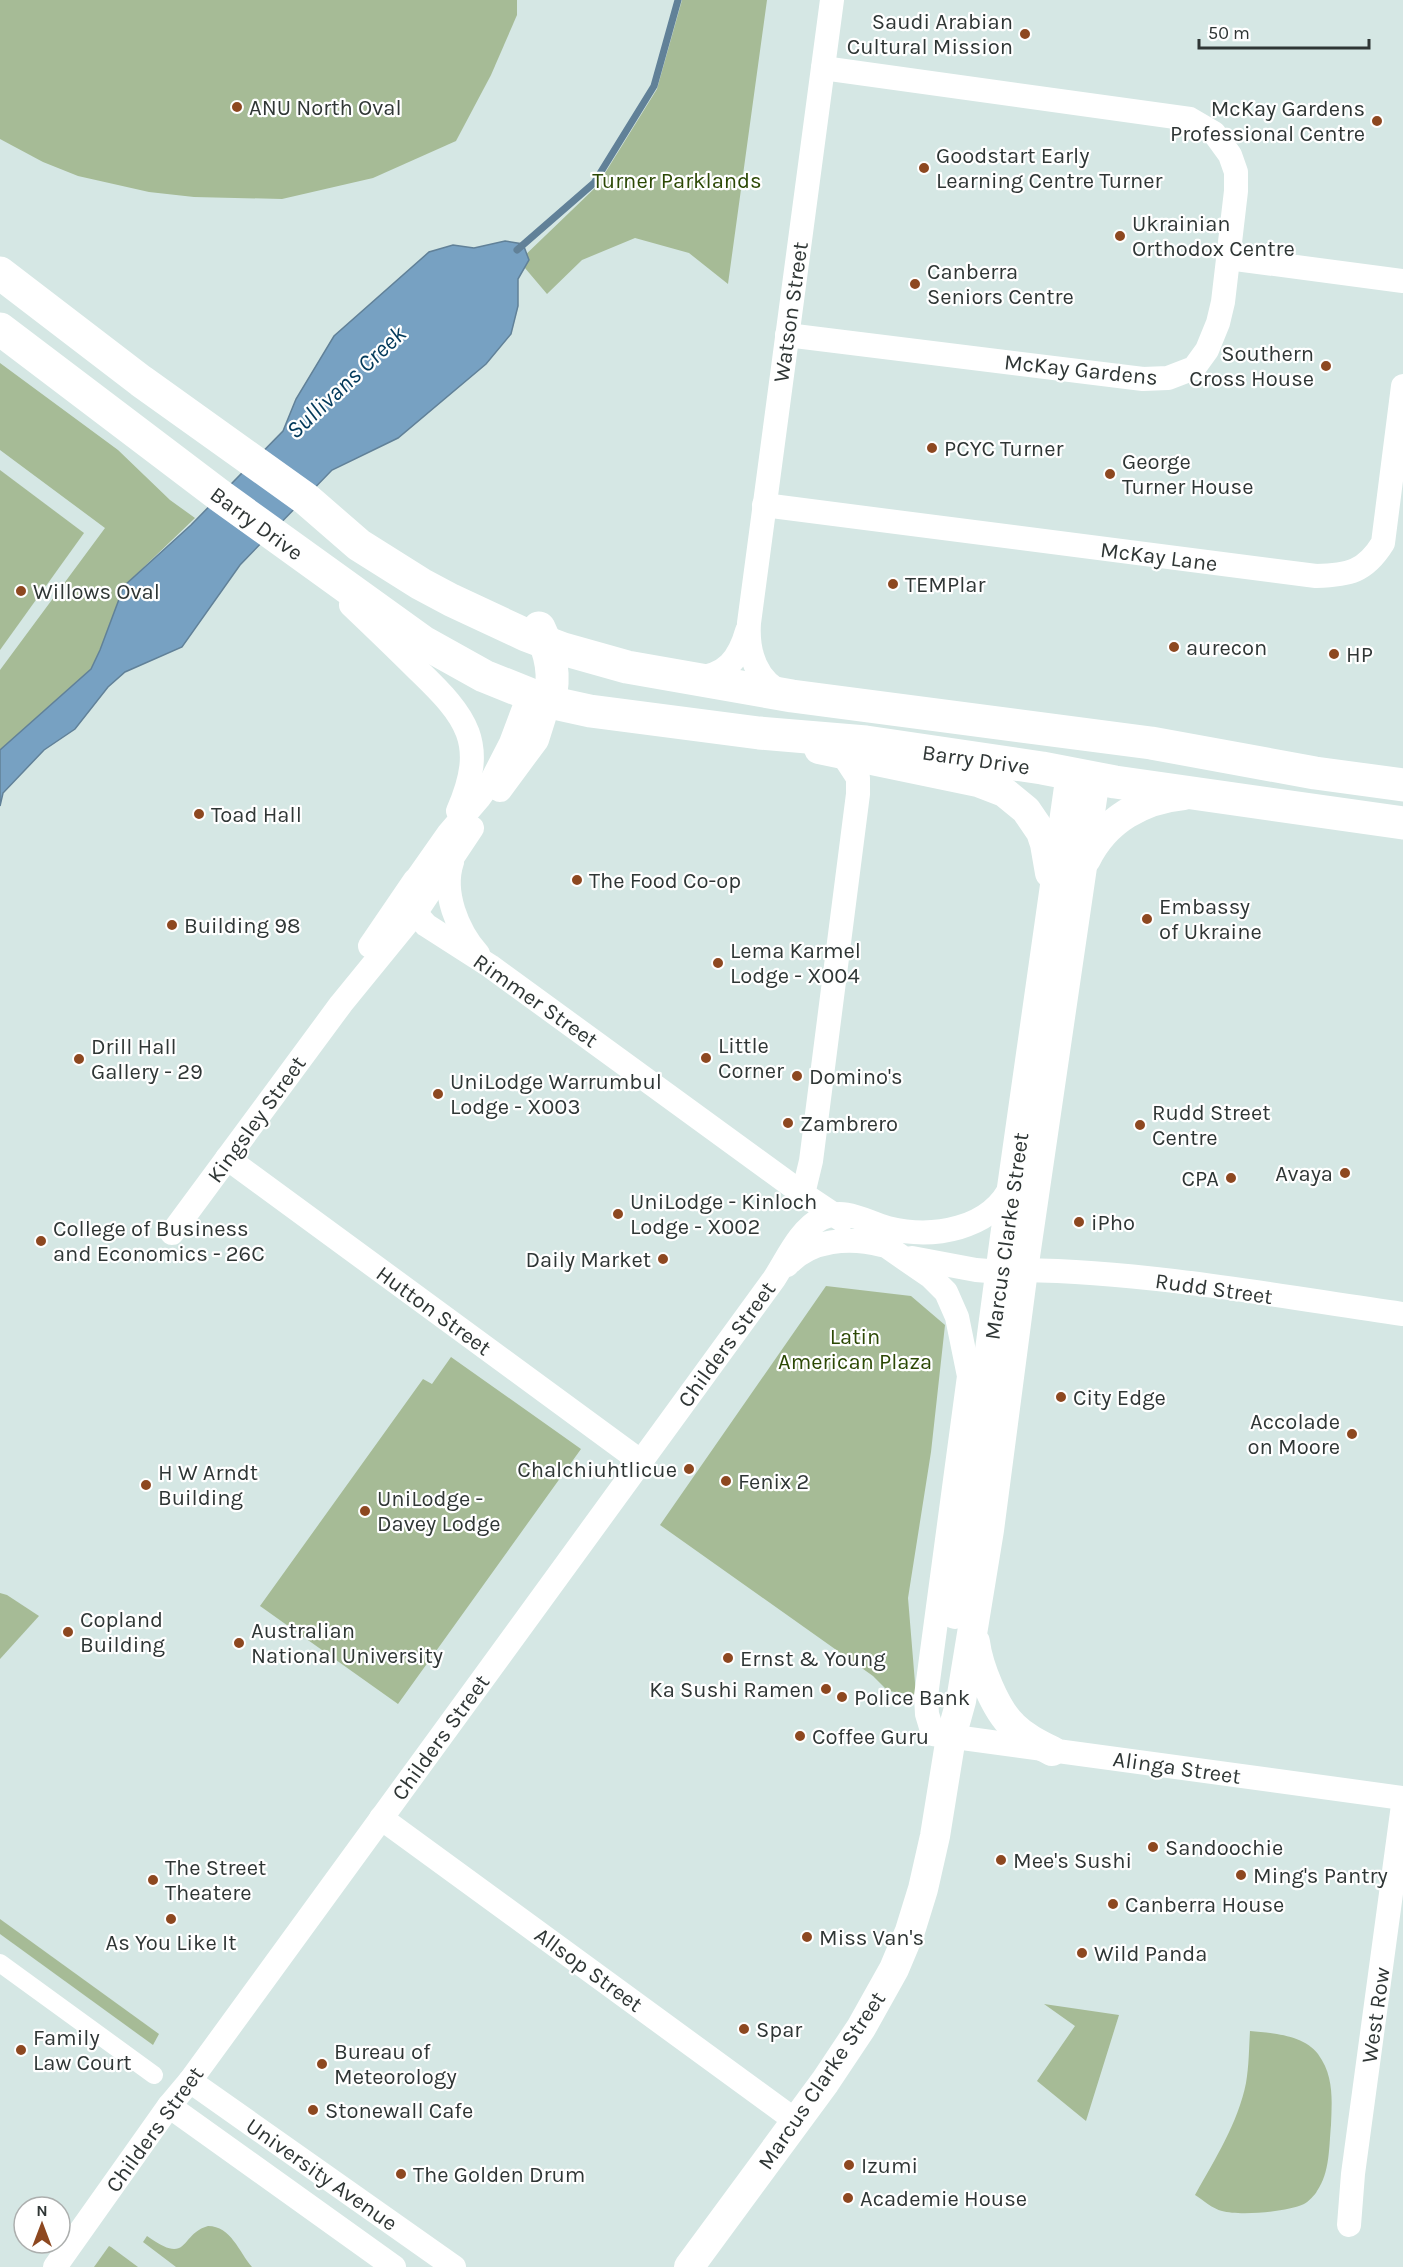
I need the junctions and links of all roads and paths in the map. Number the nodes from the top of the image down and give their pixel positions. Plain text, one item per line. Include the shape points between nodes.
1 (832, 0) edge
2 (823, 68) junction
3 (1228, 258) junction
4 (0, 273) edge
5 (1403, 281) edge
6 (0, 329) edge
7 (787, 335) junction
8 (1403, 386) edge
9 (306, 499) junction
10 (764, 505) junction
11 (289, 546) junction
12 (749, 623) junction
13 (545, 642) junction
14 (644, 670) junction
15 (692, 678) junction
16 (545, 688) junction
17 (792, 696) junction
18 (759, 733) junction
19 (1090, 736) junction
20 (843, 755) junction
21 (1083, 776) junction
22 (1403, 785) edge
23 (1205, 795) junction
24 (1403, 823) edge
25 (455, 838) junction
26 (1083, 865) junction
27 (421, 871) junction
28 (1054, 903) junction
29 (416, 912) junction
30 (490, 966) junction
31 (340, 1004) junction
32 (227, 1158) junction
33 (1014, 1180) junction
34 (803, 1194) junction
35 (832, 1214) junction
36 (172, 1233) dead end
37 (886, 1247) junction
38 (1012, 1271) junction
39 (774, 1279) junction
40 (1403, 1314) edge
41 (640, 1461) junction
42 (974, 1615) junction
43 (951, 1737) junction
44 (1052, 1750) junction
45 (1403, 1798) edge
46 (1403, 1805) edge
47 (381, 1818) junction
48 (0, 1963) edge
49 (154, 2075) dead end
50 (190, 2081) junction
51 (169, 2106) junction
52 (796, 2121) junction
53 (1349, 2225) dead end
54 (55, 2267) edge
55 (394, 2267) edge
56 (454, 2267) edge
57 (689, 2267) edge

1 - 2 street, Watson Street
2 - 3 street, McKay Gardens via 1190,118 1214,133 1230,155 1236,172
2 - 7 street, Watson Street
3 - 5 street
3 - 7 street, McKay Gardens via 1218,323 1208,350 1194,368 1168,378 1143,379
4 - 9 main road, Barry Drive via 141,381
6 - 11 main road, Barry Drive
7 - 10 street, Watson Street
8 - 10 street, McKay Lane via 1383,543 1374,558 1360,569 1339,575 1305,575
9 - 13 main road via 343,514 426,568 518,609 536,624
9 - 16 main road, Barry Drive via 400,590 442,616 537,660 545,670
10 - 12 street, Watson Street
11 - 16 main road, Barry Drive via 439,651 484,676
11 - 25 street via 437,687 461,718 471,747 471,774
12 - 15 street, Watson Street via 735,661 713,676
12 - 17 street, Watson Street via 753,663 773,687
13 - 14 main road, Barry Drive
13 - 16 main road
14 - 15 main road, Barry Drive
14 - 16 main road, Barry Drive via 592,668
15 - 17 main road, Barry Drive
16 - 18 main road, Barry Drive via 590,711
16 - 25 street, Kingsley Street
17 - 19 main road, Barry Drive
18 - 20 street
18 - 21 main road, Barry Drive via 866,742
19 - 21 main road, Marcus Clarke Street
19 - 22 main road, Barry Drive via 1151,742
20 - 28 street via 968,779 1004,792 1026,810 1041,832
20 - 34 street via 858,778 858,794 811,1161
21 - 23 main road, Barry Drive
21 - 26 street, Marcus Clarke Street
21 - 28 street, Marcus Clarke Street
23 - 24 main road, Barry Drive
23 - 26 street via 1157,799 1128,812 1099,838
25 - 27 street, Kingsley Street
25 - 29 street, Kingsley Street
25 - 30 street via 448,891 463,933
26 - 38 street, Marcus Clarke Street
27 - 29 street, Kingsley Street via 412,893
27 - 31 street, Kingsley Street via 370,946
28 - 33 street, Marcus Clarke Street
29 - 30 street, Rimmer Street via 426,925
29 - 31 street, Kingsley Street
30 - 34 street, Rimmer Street
31 - 32 street, Kingsley Street
32 - 36 street, Kingsley Street
32 - 41 street, Hutton Street
33 - 35 street, Rimmer Street via 995,1210 971,1223 941,1231 916,1232
33 - 38 street, Marcus Clarke Street
34 - 35 street, Rimmer Street
35 - 37 street, Rimmer Street
35 - 39 street, Childers Street via 805,1232
37 - 38 street, Rimmer Street via 928,1262
37 - 39 street, Rimmer Street via 849,1240 818,1246 802,1252
37 - 43 street, Marcus Clarke Street via 940,1284 957,1317 968,1366 969,1388 926,1696 933,1734
38 - 40 street, Rudd Street via 1059,1270 1157,1280
38 - 42 street, Marcus Clarke Street via 989,1530
38 - 43 street, Marcus Clarke Street via 944,1699
39 - 41 street, Childers Street
41 - 47 street, Childers Street
42 - 43 street, Marcus Clarke Street via 961,1701
42 - 44 street via 980,1665 1007,1719 1033,1742
43 - 44 street, Alinga Street
43 - 52 street, Marcus Clarke Street via 928,1870 910,1931 877,2002
44 - 45 street, Alinga Street
46 - 53 street, West Row
47 - 50 street, Childers Street
47 - 52 street, Allsop Street
48 - 49 street
50 - 51 street, Childers Street
50 - 56 street, University Avenue
51 - 54 street, Childers Street
51 - 55 street, University Avenue
52 - 57 street, Marcus Clarke Street

